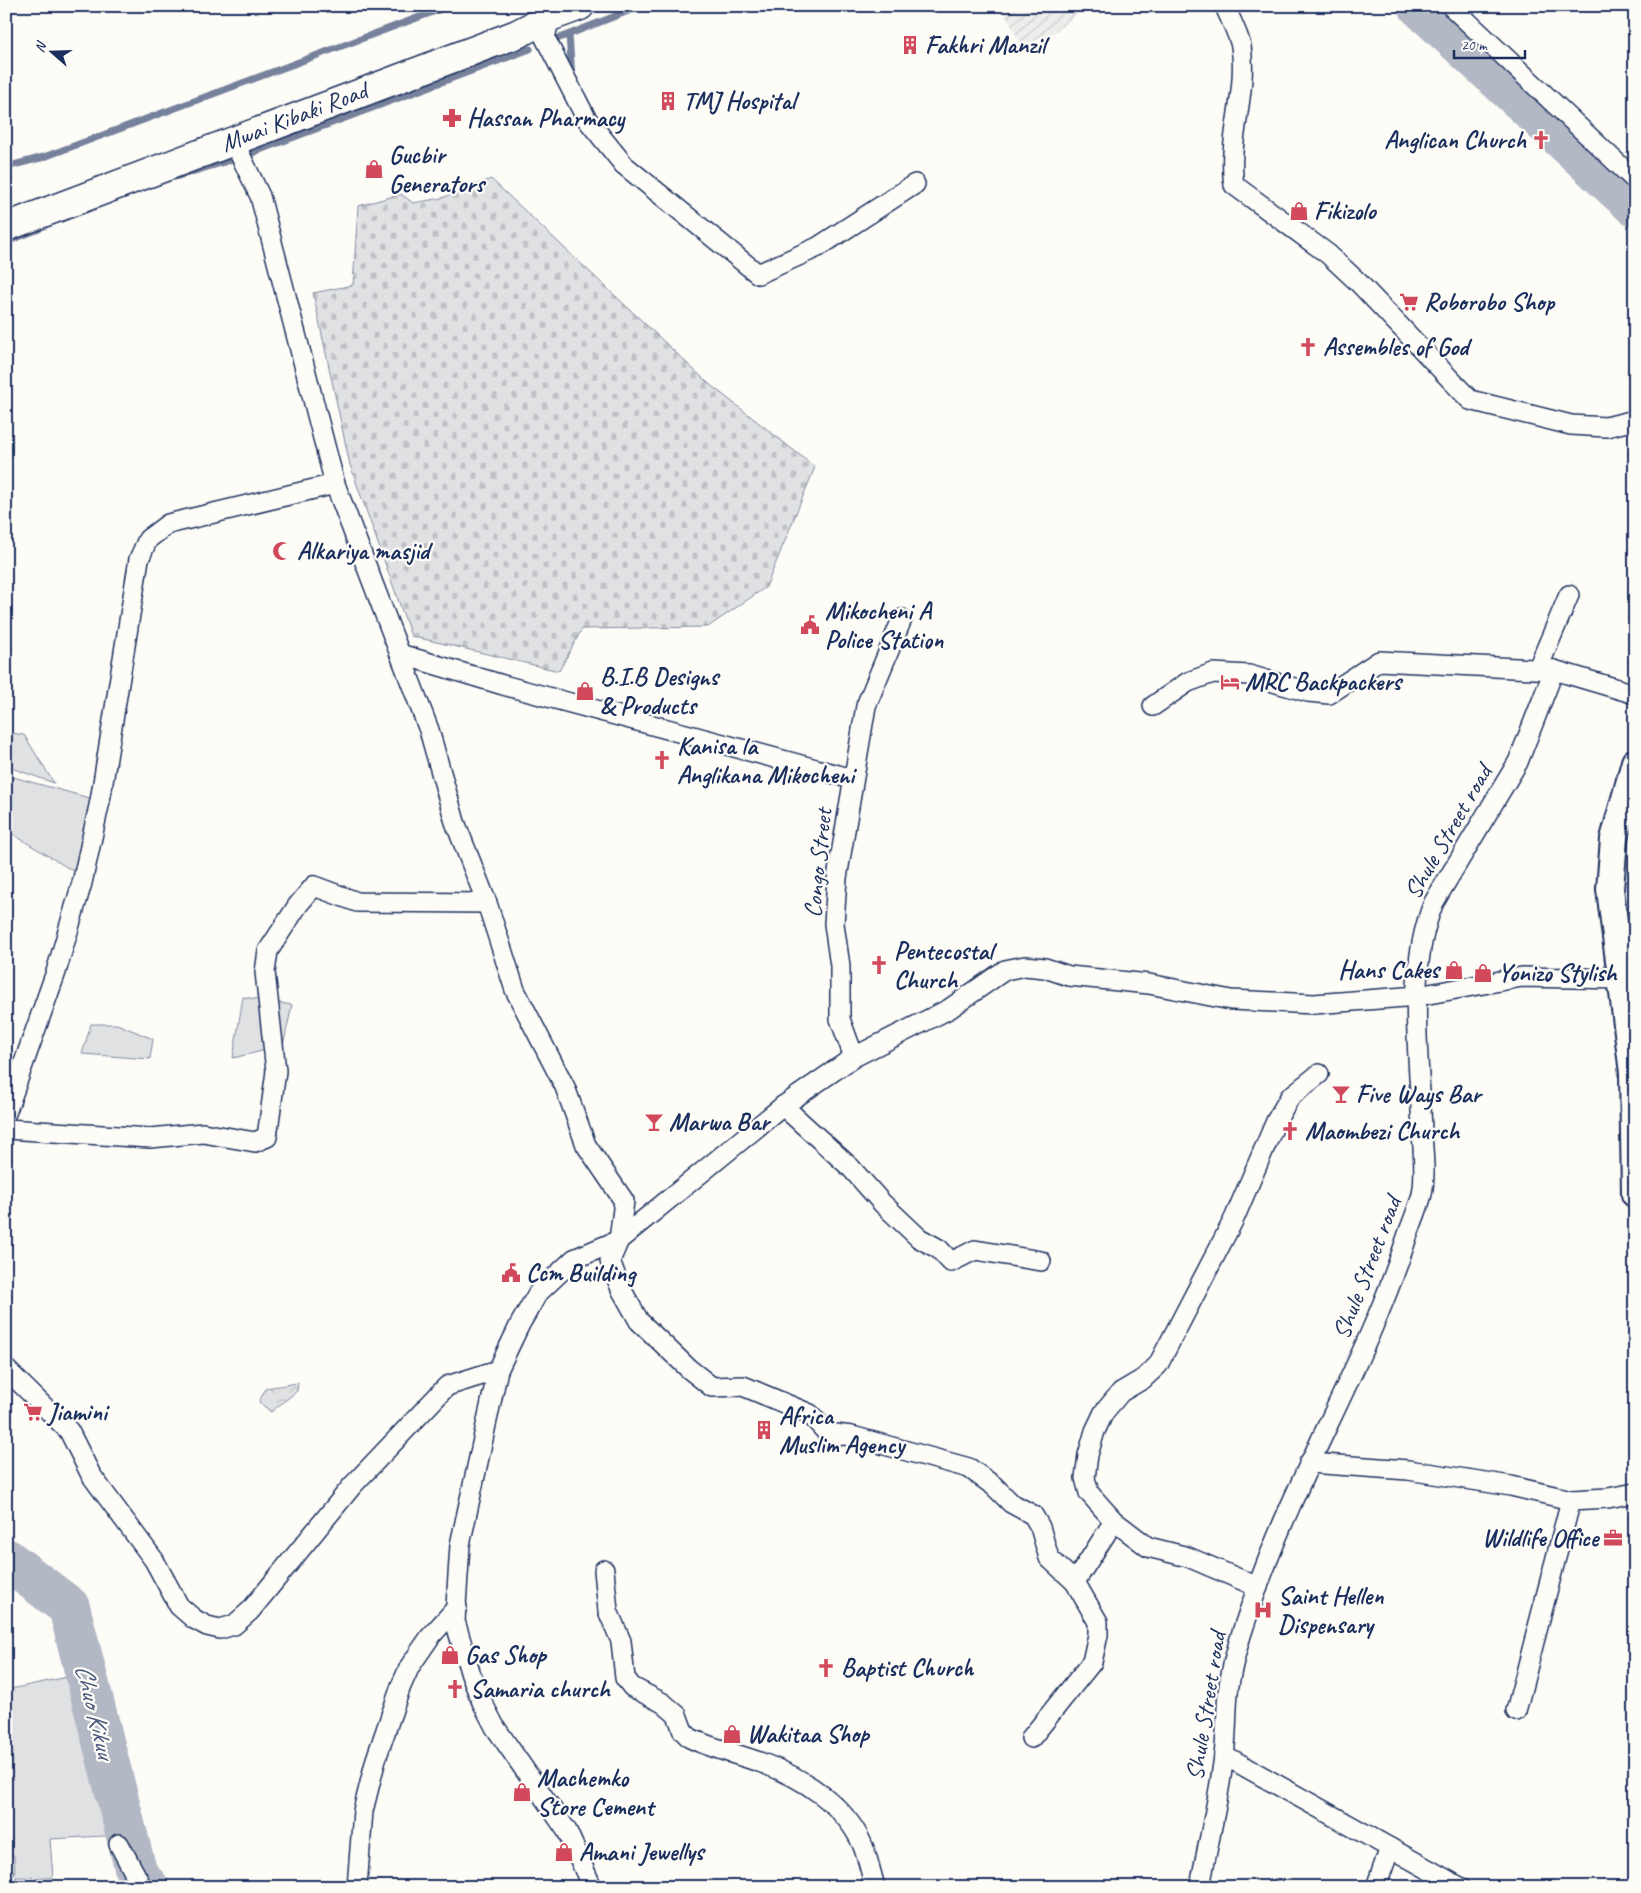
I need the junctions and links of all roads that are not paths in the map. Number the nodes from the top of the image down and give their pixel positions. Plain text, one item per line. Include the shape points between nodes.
1 (580, 6) edge
2 (1226, 6) edge
3 (1451, 6) edge
4 (549, 12) edge
5 (233, 140) junction
6 (1635, 180) edge
7 (915, 184) dead end
8 (6, 227) edge
9 (1635, 420) edge
10 (335, 484) junction
11 (1569, 595) dead end
12 (902, 619) dead end
13 (400, 654) junction
14 (1546, 669) junction
15 (1635, 694) edge
16 (1153, 706) dead end
17 (1635, 762) edge
18 (853, 780) junction
19 (487, 903) junction
20 (1621, 978) junction
21 (1418, 996) junction
22 (854, 1058) junction
23 (1319, 1074) dead end
24 (783, 1106) junction
25 (6, 1113) edge
26 (6, 1129) edge
27 (1635, 1194) edge
28 (619, 1240) junction
29 (1041, 1261) dead end
30 (6, 1369) edge
31 (498, 1370) junction
32 (1308, 1463) junction
33 (1635, 1493) edge
34 (1571, 1500) junction
35 (1114, 1521) junction
36 (604, 1570) dead end
37 (1075, 1582) junction
38 (1258, 1587) junction
39 (457, 1606) junction
40 (1516, 1711) dead end
41 (1031, 1738) dead end
42 (1224, 1755) junction
43 (119, 1844) dead end
44 (1390, 1848) junction
45 (142, 1887) edge
46 (357, 1887) edge
47 (592, 1887) edge
48 (875, 1887) edge
49 (1200, 1887) edge
50 (1376, 1887) edge
51 (1460, 1887) edge

1 - 4 main road, Mwai Kibaki Road
2 - 9 street via 1240,46 1241,93 1231,167 1234,185 1328,254 1470,400 1571,425 1606,427
3 - 6 street
4 - 5 main road, Mwai Kibaki Road via 517,34
4 - 7 street via 545,38 586,118 624,165 758,274 818,247
5 - 8 main road, Mwai Kibaki Road
5 - 10 street via 260,196
10 - 13 street
10 - 25 street via 168,524 148,539 138,559 100,801 82,883 56,972
11 - 14 street, Shule Street road
12 - 18 street, Congo Street via 866,706
13 - 18 street
13 - 19 street via 429,730 455,822
14 - 15 street
14 - 16 street via 1379,661 1329,694 1308,692 1250,675 1212,673 1188,682
14 - 21 street, Shule Street road via 1518,762 1434,902 1424,925 1419,953
17 - 20 main road via 1614,839 1610,889
18 - 22 street, Congo Street via 837,878 834,924 840,966 840,1019
19 - 26 street via 357,902 314,886 268,951 265,972 276,1071 267,1137 264,1139 255,1142 203,1133 150,1138
19 - 28 street via 515,990 565,1087 586,1145 624,1201
20 - 21 street via 1522,977
20 - 27 main road via 1633,1073
21 - 22 street via 1314,1004 1231,1000 1149,984 1069,976 1025,966 1005,970 949,1009
21 - 32 street, Shule Street road via 1422,1194 1386,1296 1359,1360
22 - 24 street
23 - 35 street via 1290,1097 1276,1121 1234,1220 1158,1365 1121,1392 1104,1412 1095,1431 1084,1478 1089,1493
24 - 28 street
24 - 29 street via 852,1168 882,1203 919,1238 939,1249 951,1262 975,1250
28 - 31 street via 574,1259 538,1293
28 - 37 street via 610,1261 639,1321 712,1387 743,1386 810,1414 827,1433 852,1436 969,1468 1011,1503 1033,1515 1049,1558
30 - 31 street via 69,1430 91,1475 154,1560 179,1606 194,1619 220,1629 234,1625 250,1611 352,1486 447,1386
31 - 39 street via 460,1545
32 - 34 street via 1408,1470 1511,1486
32 - 38 street, Shule Street road
33 - 34 street
34 - 40 street
35 - 37 street
35 - 38 street via 1148,1547 1188,1557
36 - 48 street via 608,1611 621,1641 625,1678 632,1686 664,1703 677,1715 683,1731 690,1738 765,1764 811,1786 846,1818 860,1840
37 - 41 street via 1098,1622 1092,1662
38 - 42 street, Shule Street road via 1243,1631 1229,1691
39 - 46 street via 430,1637 401,1686 376,1759 363,1810
39 - 47 street via 458,1631 470,1675 482,1702 495,1727 566,1831
42 - 44 street
42 - 49 street, Shule Street road
43 - 45 street
44 - 50 street
44 - 51 street

